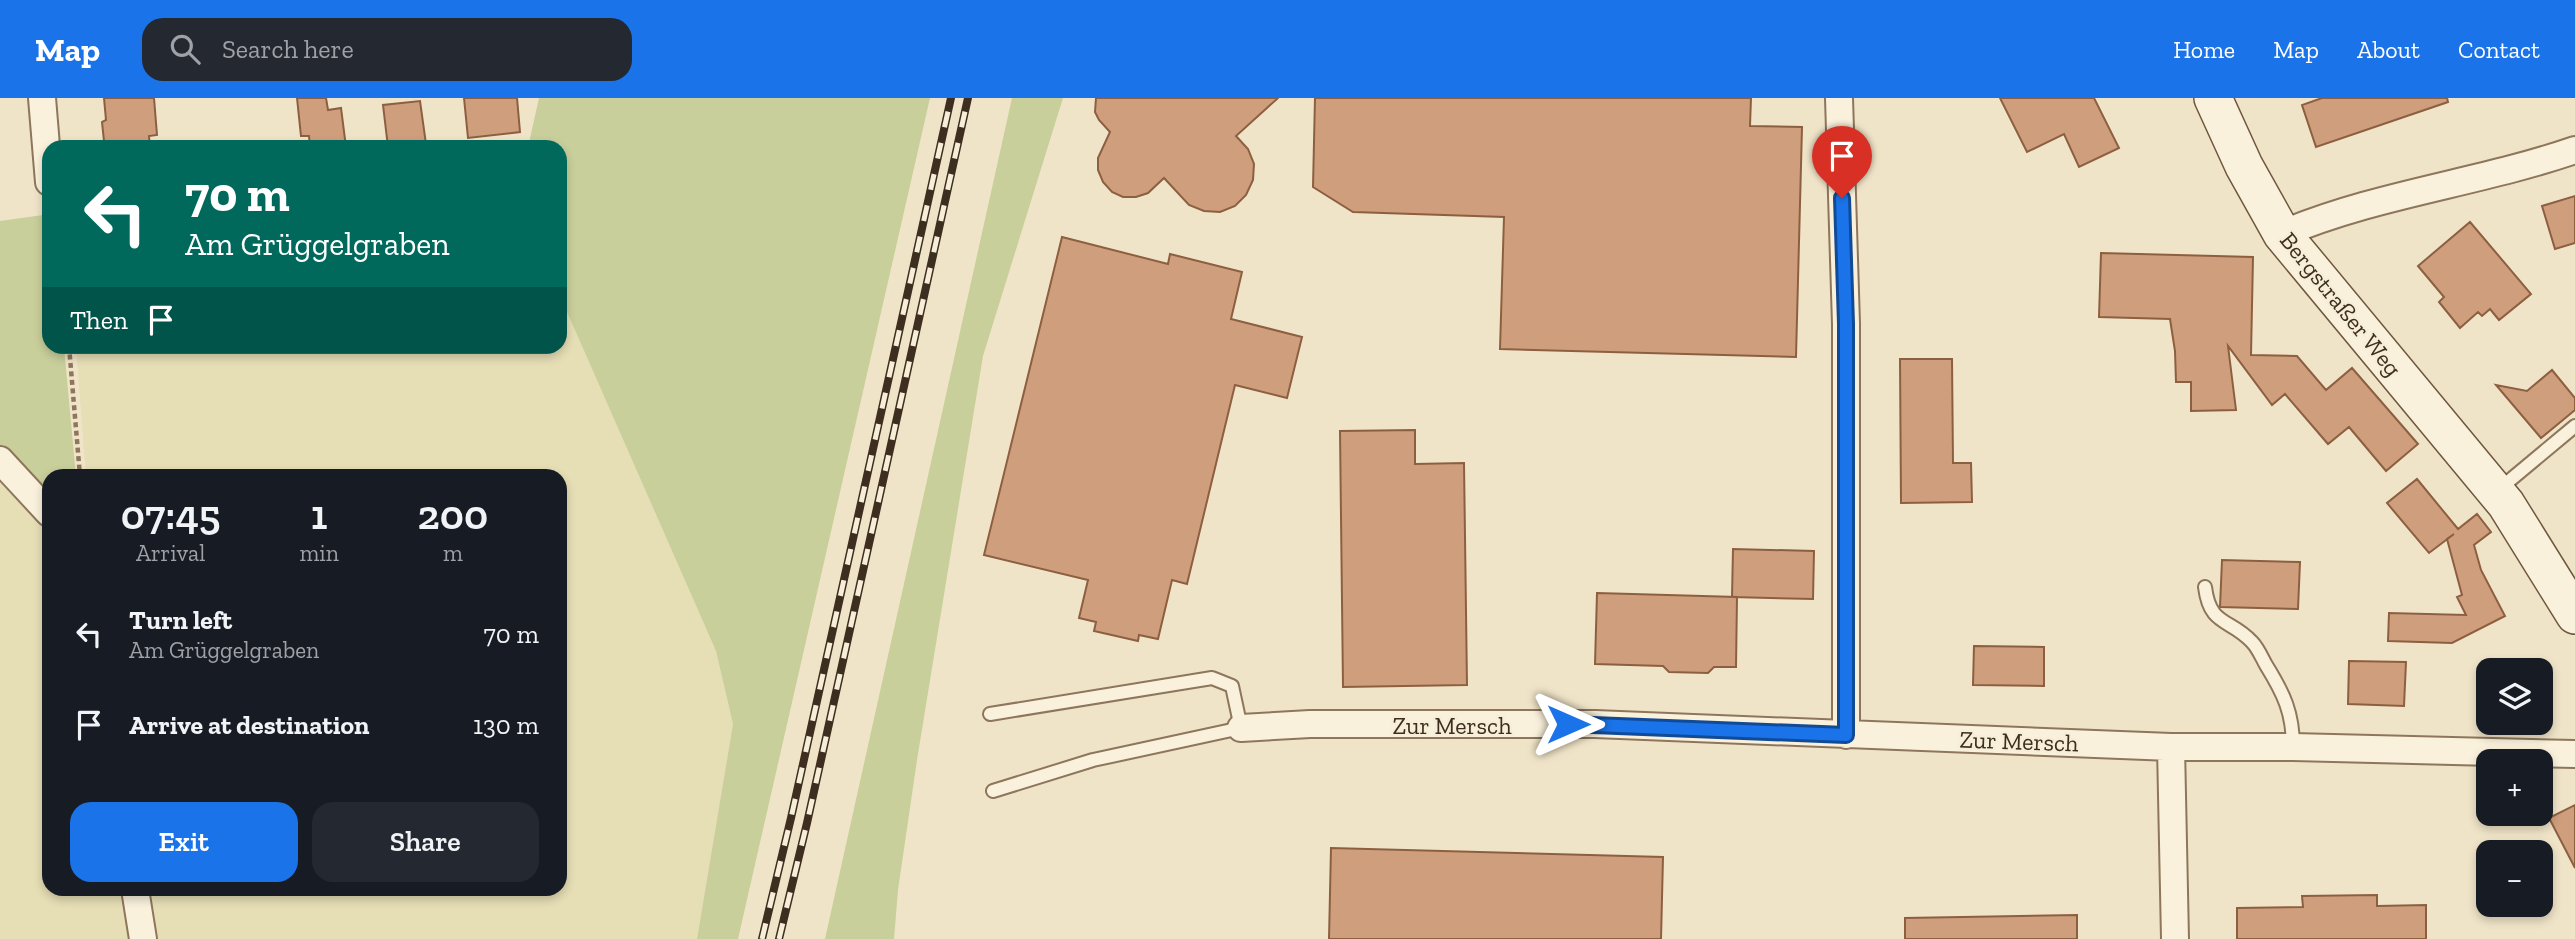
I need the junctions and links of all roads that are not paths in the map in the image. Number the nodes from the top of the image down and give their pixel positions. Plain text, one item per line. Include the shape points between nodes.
1 (42, 98) edge
2 (1839, 98) edge
3 (2213, 98) edge
4 (46, 140) edge
5 (2575, 150) edge
6 (2282, 234) junction
7 (2575, 426) edge
8 (0, 460) edge
9 (2496, 492) junction
10 (42, 505) edge
11 (2206, 587) dead end
12 (2575, 615) edge
13 (990, 714) dead end
14 (1241, 728) junction
15 (1846, 735) junction
16 (2171, 747) junction
17 (2293, 747) junction
18 (2575, 754) edge
19 (993, 792) dead end
20 (136, 896) edge
21 (143, 939) edge
22 (2175, 939) edge

1 - 4 street
2 - 15 street via 1846,324
3 - 6 street, Bergstraßer Weg
5 - 6 street via 2362,205
6 - 9 street, Bergstraßer Weg
7 - 9 lane
8 - 10 street
9 - 12 street, Bergstraßer Weg
11 - 17 lane via 2213,614 2252,642 2284,695 2293,726
13 - 14 lane via 1212,678 1232,686
14 - 15 street, Zur Mersch via 1595,724
14 - 19 lane, Zur Mersch via 1093,760
15 - 16 street, Zur Mersch
16 - 17 street, Zur Mersch
16 - 22 street
17 - 18 street, Zur Mersch
20 - 21 street

